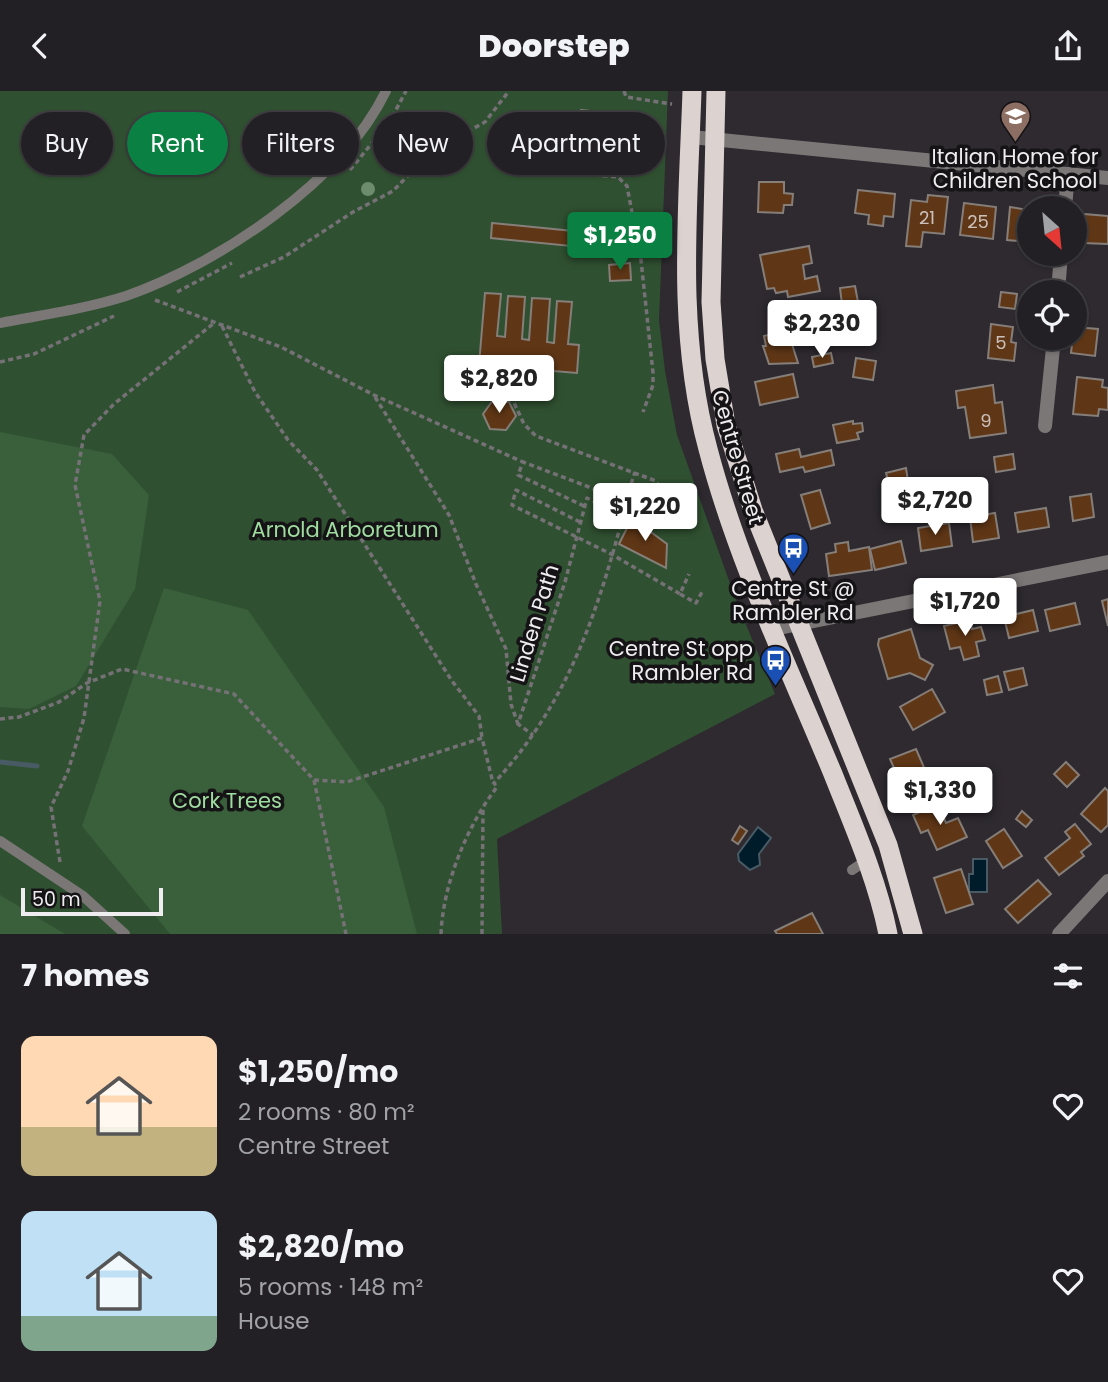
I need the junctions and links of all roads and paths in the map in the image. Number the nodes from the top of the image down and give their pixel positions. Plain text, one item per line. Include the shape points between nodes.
1 (386, 91) edge
2 (509, 91) edge
3 (624, 91) edge
4 (716, 91) edge
5 (692, 98) edge
6 (691, 137) junction
7 (715, 139) junction
8 (1068, 174) junction
9 (601, 175) edge
10 (1108, 178) edge
11 (1066, 196) edge
12 (240, 277) dead end
13 (138, 291) junction
14 (0, 323) edge
15 (214, 323) junction
16 (222, 326) junction
17 (1053, 350) edge
18 (507, 389) dead end
19 (374, 395) junction
20 (643, 412) dead end
21 (1045, 426) dead end
22 (523, 461) junction
23 (635, 472) junction
24 (626, 501) junction
25 (584, 506) junction
26 (580, 522) junction
27 (577, 536) junction
28 (613, 555) junction
29 (1108, 562) edge
30 (689, 574) dead end
31 (702, 592) dead end
32 (680, 594) junction
33 (799, 624) junction
34 (774, 629) junction
35 (87, 683) junction
36 (0, 719) edge
37 (518, 724) junction
38 (533, 735) junction
39 (482, 737) junction
40 (314, 781) junction
41 (494, 783) junction
42 (484, 806) junction
43 (0, 841) edge
44 (60, 862) dead end
45 (1108, 881) edge
46 (125, 934) edge
47 (346, 934) edge
48 (441, 934) edge
49 (482, 934) edge
50 (888, 934) edge
51 (913, 934) edge
52 (1059, 934) edge

1 - 13 lane via 353,140 310,185 197,266
2 - 12 path via 485,122 431,152 393,191 284,257
3 - 5 path via 625,97
4 - 7 highway, Centre Street
5 - 6 highway, Centre Street
6 - 7 street
6 - 34 highway, Centre Street via 687,293 695,387 720,493
7 - 8 street
7 - 33 highway, Centre Street via 711,302 722,402 746,492
8 - 10 street
8 - 11 street
9 - 20 path via 618,177 627,186 641,260 653,373
13 - 14 lane
13 - 15 path
15 - 16 path
15 - 35 path via 114,404 84,435 75,485 100,601
16 - 19 path via 281,347
16 - 39 path via 255,392 288,440 317,470 479,716
17 - 21 street
18 - 23 path via 524,424 536,436
19 - 22 path
19 - 37 path via 449,515 479,593 501,633
22 - 24 path
22 - 25 path via 518,475
23 - 24 path
23 - 24 path via 656,481 681,522
25 - 26 path, Linden Path
25 - 28 path, Linden Path via 587,498 623,516
26 - 27 path, Linden Path
26 - 27 path via 516,490 512,505
27 - 28 path
27 - 37 path, Linden Path
28 - 32 path
28 - 38 path, Linden Path via 591,625 559,694
29 - 33 street
30 - 32 path
31 - 32 path via 696,603
33 - 34 street
33 - 51 highway, Centre Street via 888,845
34 - 50 highway, Centre Street
35 - 36 path via 59,702
35 - 40 path via 122,669 234,694
35 - 44 path via 84,718 51,807
37 - 38 path
38 - 41 path, Linden Path
39 - 40 path via 346,782
39 - 41 path
40 - 47 path
41 - 42 path, Linden Path via 497,786
42 - 48 path, Linden Path via 447,891
42 - 49 path
43 - 46 lane via 83,896
45 - 52 street

